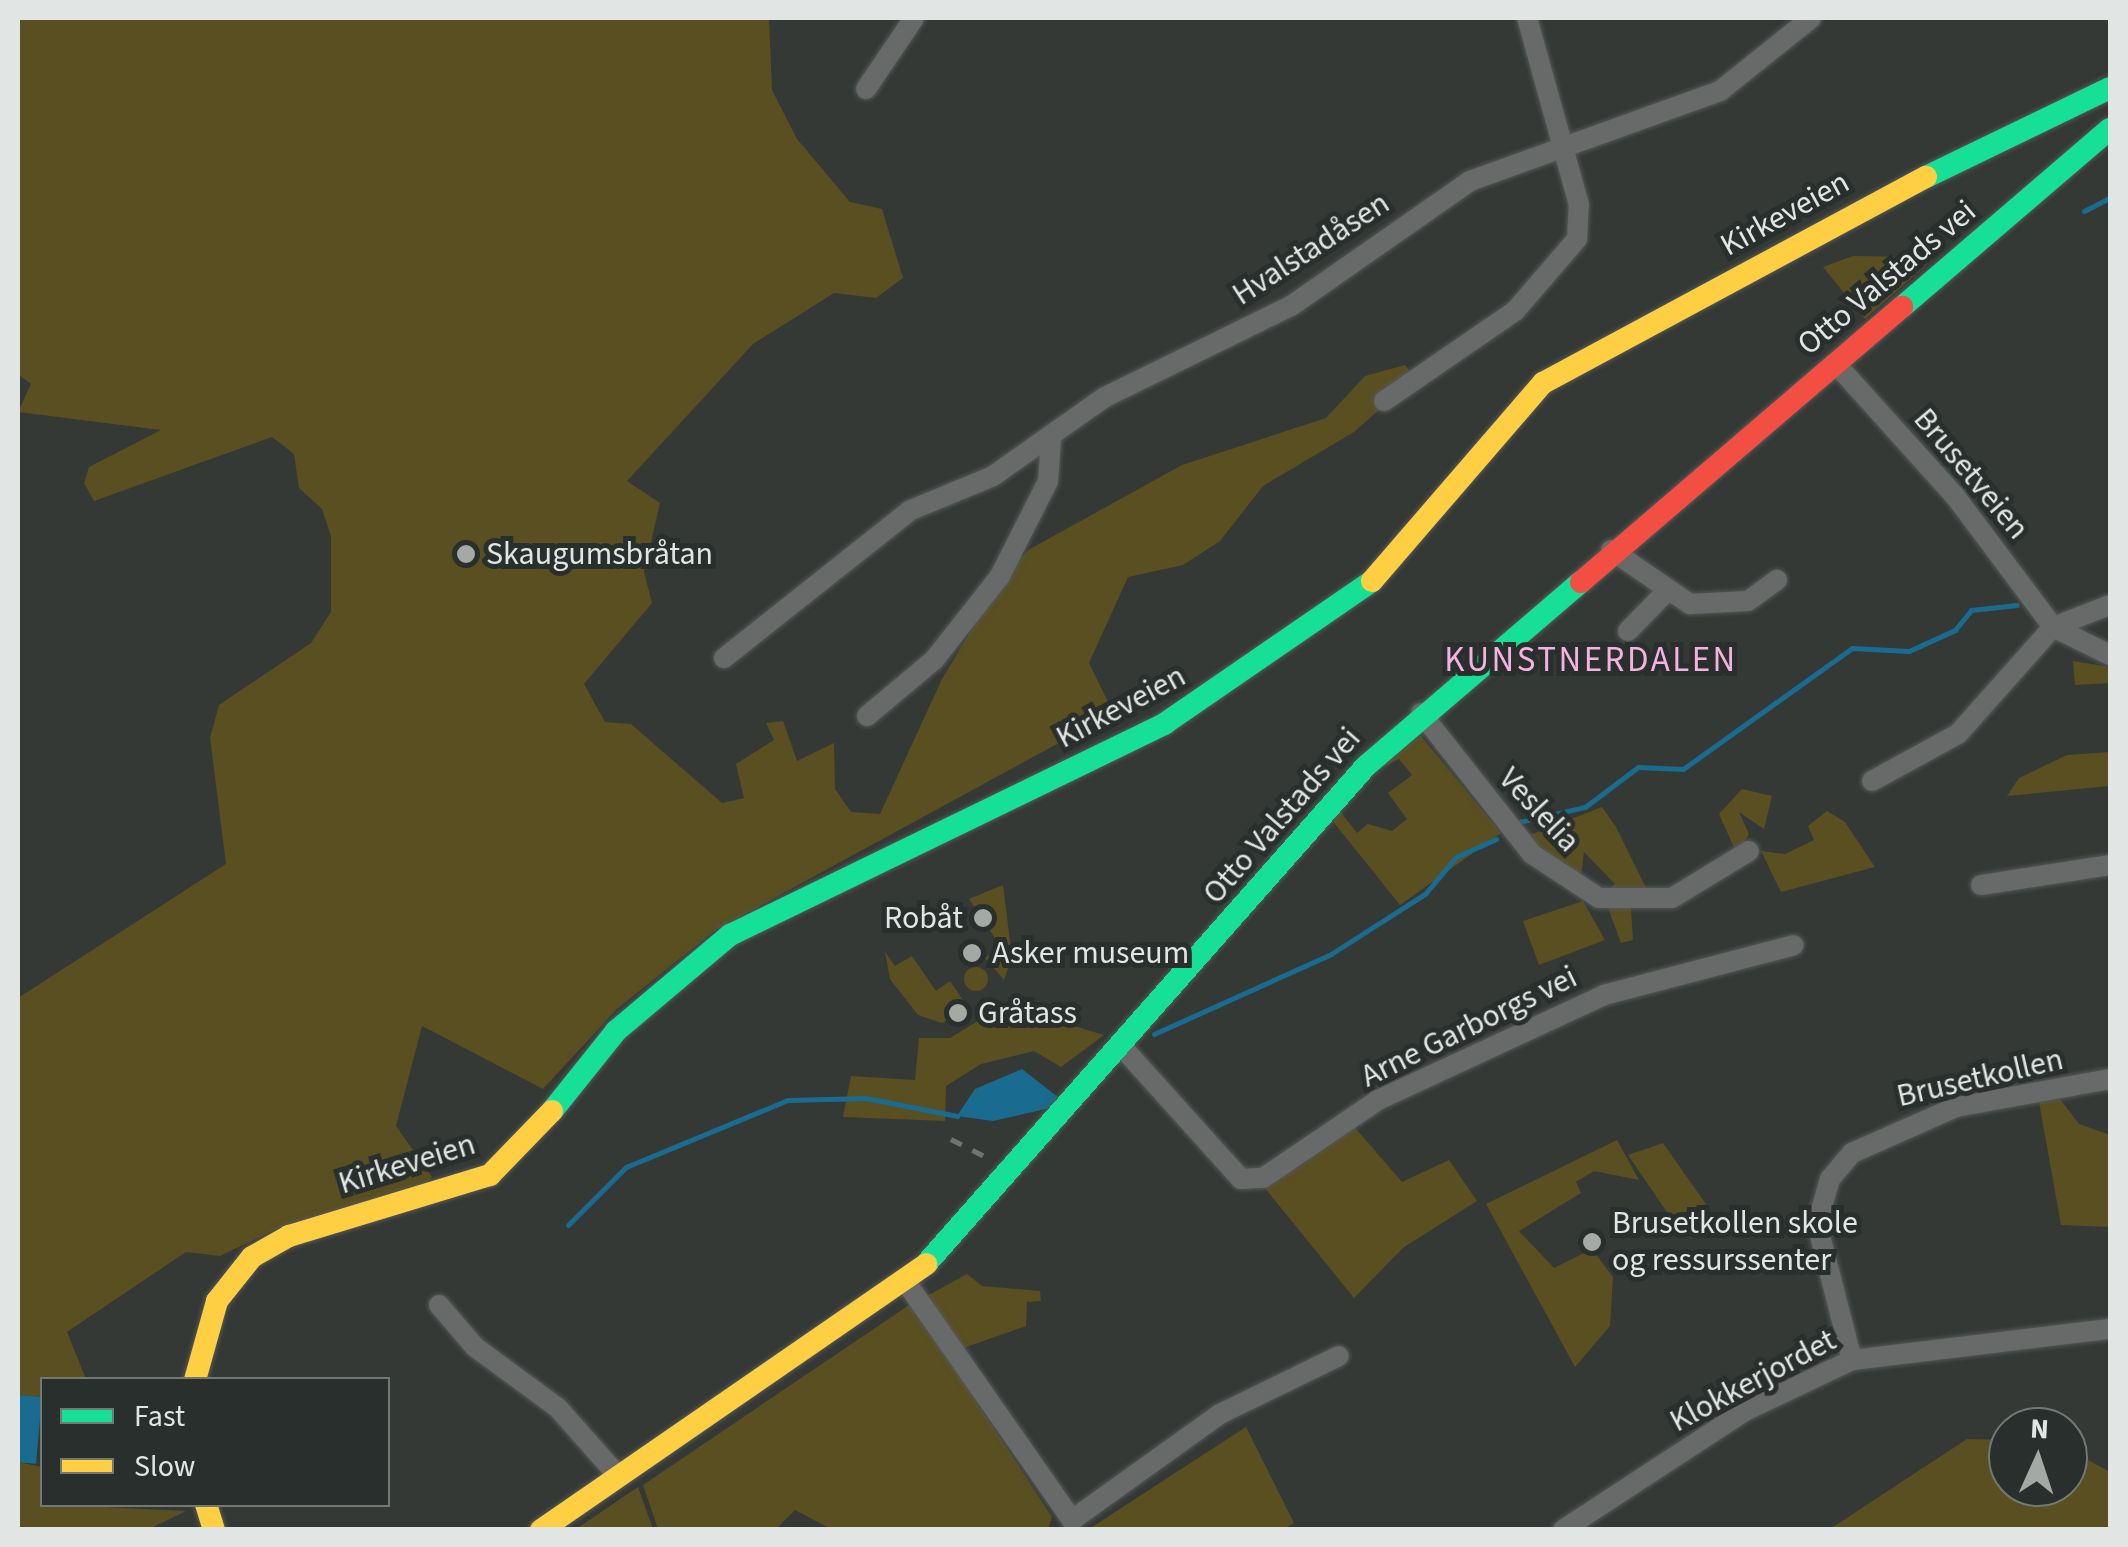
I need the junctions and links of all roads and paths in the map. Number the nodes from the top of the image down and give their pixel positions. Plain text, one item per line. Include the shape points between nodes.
1 (914, 18) edge
2 (1527, 18) edge
3 (1811, 18) edge
4 (2110, 88) edge
5 (866, 90) dead end
6 (2110, 130) edge
7 (1556, 147) junction
8 (1837, 365) junction
9 (1384, 401) dead end
10 (1051, 440) junction
11 (1610, 550) junction
12 (1777, 580) dead end
13 (1664, 594) junction
14 (2110, 604) edge
15 (2053, 627) junction
16 (1628, 631) dead end
17 (2110, 655) edge
18 (724, 658) dead end
19 (1421, 713) junction
20 (867, 716) dead end
21 (1872, 781) dead end
22 (1748, 851) dead end
23 (2110, 864) edge
24 (1981, 885) dead end
25 (1794, 945) dead end
26 (1124, 1048) junction
27 (2110, 1080) edge
28 (908, 1284) junction
29 (439, 1305) dead end
30 (2110, 1329) edge
31 (1339, 1356) dead end
32 (1852, 1360) junction
33 (197, 1377) edge
34 (619, 1477) junction
35 (542, 1530) edge
36 (1563, 1530) edge

1 - 5 street
2 - 7 street
3 - 7 street, Hvalstadåsen via 1720,92
4 - 33 main road, Kirkeveien via 1811,232 1543,383 1390,567 1250,672 1164,724 730,935 616,1031 525,1146 490,1174 289,1236 252,1257 212,1311
6 - 8 main road, Otto Valstads vei
7 - 9 street via 1581,222 1564,264 1455,360
7 - 10 street, Hvalstadåsen via 1470,181 1291,306 1133,381
8 - 11 main road, Otto Valstads vei
8 - 15 street, Brusetveien via 1955,496
10 - 18 street, Hvalstadåsen via 864,541
10 - 20 street via 1048,480 1000,576 934,660
11 - 13 street
11 - 19 main road, Otto Valstads vei
12 - 13 street via 1721,606
13 - 16 street
14 - 15 street
15 - 17 street, Brusetveien
15 - 21 street via 1958,734
19 - 22 street, Veslelia via 1532,854 1599,898 1672,898
19 - 26 main road, Otto Valstads vei
23 - 24 street
25 - 26 street, Arne Garborgs vei via 1604,995 1378,1100 1263,1178 1241,1178
26 - 28 main road, Otto Valstads vei
27 - 32 street, Brusetkollen via 1956,1107 1852,1153 1830,1178 1817,1224
28 - 31 street via 1072,1520 1220,1414
28 - 34 main road, Otto Valstads vei
29 - 34 street via 474,1348 569,1419
30 - 32 street, Klokkerjordet
32 - 36 street, Klokkerjordet via 1745,1411
34 - 35 main road, Otto Valstads vei

